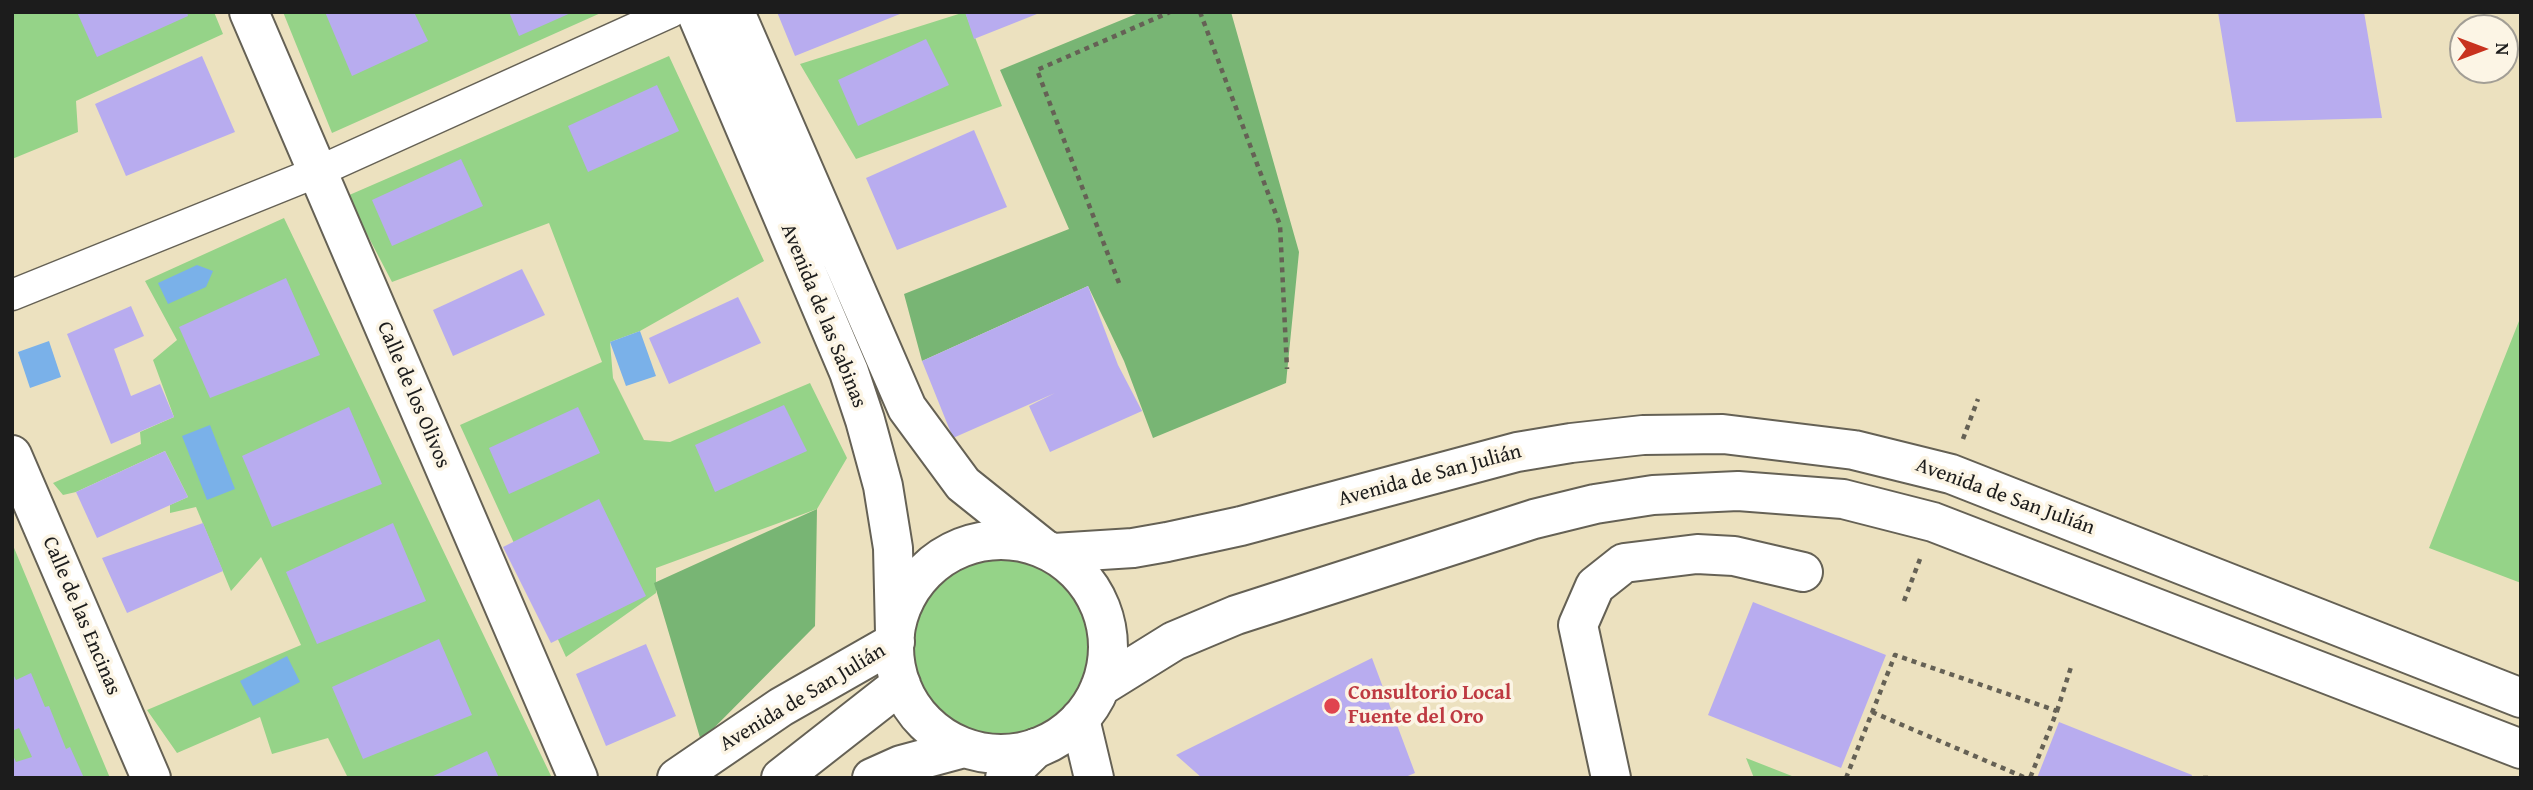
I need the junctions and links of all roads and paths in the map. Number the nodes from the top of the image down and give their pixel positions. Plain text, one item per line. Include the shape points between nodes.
1 (249, 12) edge
2 (671, 12) edge
3 (696, 12) edge
4 (735, 12) edge
5 (1170, 12) edge
6 (1200, 12) edge
7 (317, 172) junction
8 (1119, 283) dead end
9 (12, 295) edge
10 (1287, 369) dead end
11 (12, 455) edge
12 (1048, 551) junction
13 (1803, 572) dead end
14 (895, 638) junction
15 (2071, 667) dead end
16 (901, 684) junction
17 (1100, 687) junction
18 (2521, 698) edge
19 (2057, 711) junction
20 (1872, 712) junction
21 (1080, 719) junction
22 (964, 748) junction
23 (1035, 748) junction
24 (2521, 749) edge
25 (150, 778) edge
26 (578, 778) edge
27 (677, 778) edge
28 (781, 778) edge
29 (872, 778) edge
30 (1004, 778) edge
31 (1094, 778) edge
32 (1611, 778) edge
33 (1846, 778) edge
34 (2028, 778) edge
35 (2203, 778) edge
36 (2209, 778) edge

1 - 7 main road, Calle de los Olivos
2 - 7 street
3 - 14 main road, Avenida de las Sabinas via 849,372 877,463 893,548
4 - 12 main road, Avenida de las Sabinas via 907,408 963,484
5 - 8 path via 1037,70
6 - 10 path via 1280,225
7 - 9 street
7 - 26 main road, Calle de los Olivos
11 - 25 main road, Calle de las Encinas
12 - 14 main road via 1010,540 987,541 943,556 911,590
12 - 17 main road via 1083,578 1102,611 1108,649
12 - 18 main road, Avenida de San Julián via 1167,542 1517,452 1643,435 1723,434 1854,450 1951,474
13 - 32 main road via 1734,556 1698,554 1623,563 1595,586 1578,625
14 - 16 main road
14 - 27 main road, Avenida de San Julián via 781,707
15 - 19 path
16 - 22 main road via 929,726
16 - 28 main road, Avenida de San Julián
17 - 21 main road
17 - 24 main road via 1174,641 1236,615 1534,519 1653,495 1738,491 1843,499 1933,522
19 - 20 path via 1895,655
19 - 34 path
20 - 33 path
20 - 34 path
21 - 23 main road via 1059,737
21 - 31 main road
22 - 23 main road via 1005,754
22 - 29 main road
23 - 30 main road
35 - 36 path

